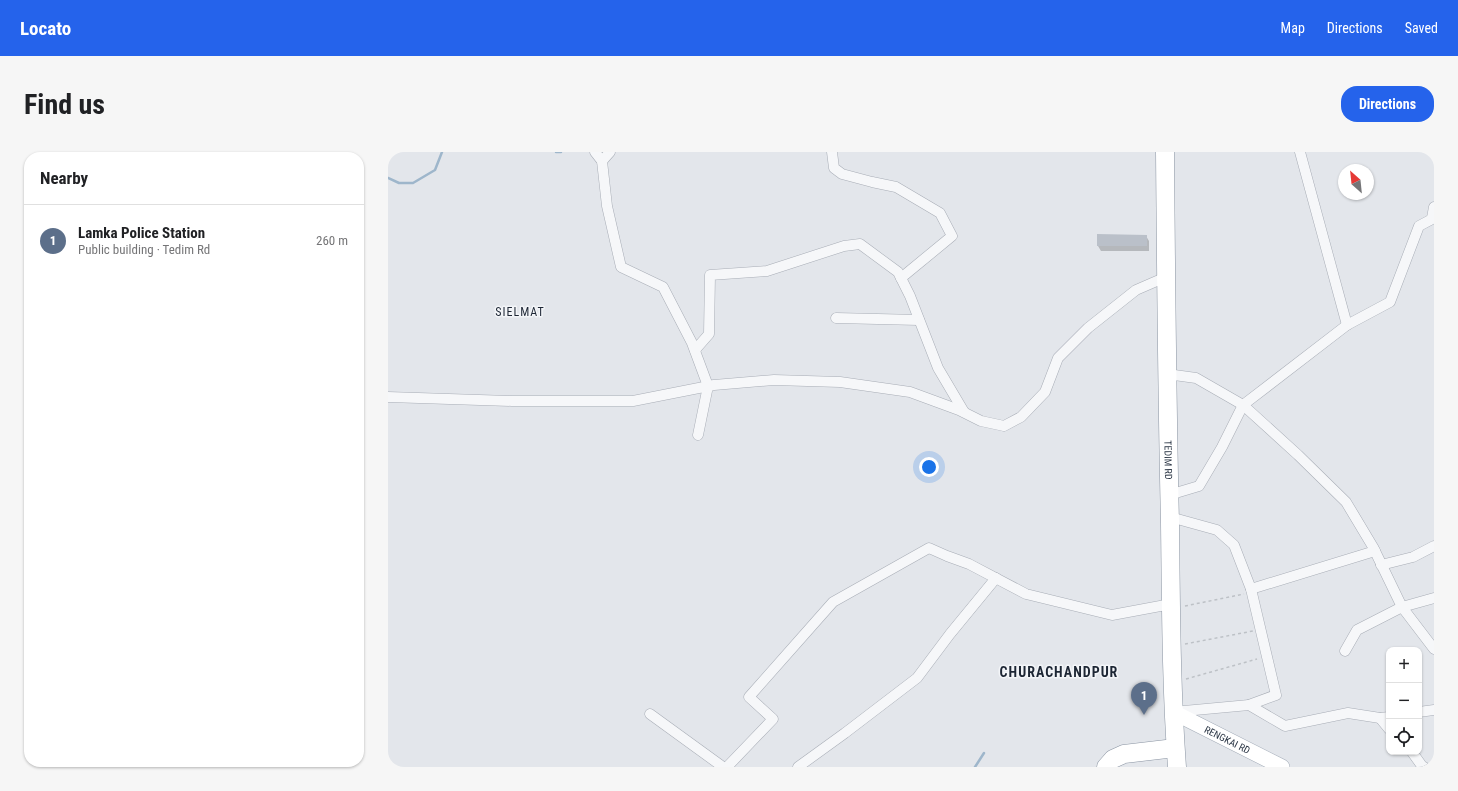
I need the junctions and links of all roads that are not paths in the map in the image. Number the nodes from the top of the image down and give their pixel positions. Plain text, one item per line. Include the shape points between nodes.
1 (595, 152) edge
2 (610, 152) edge
3 (832, 152) edge
4 (1165, 152) edge
5 (1300, 152) edge
6 (602, 161) junction
7 (1434, 207) edge
8 (1433, 218) edge
9 (901, 278) junction
10 (1166, 278) junction
11 (836, 318) dead end
12 (920, 320) junction
13 (1347, 325) junction
14 (695, 350) junction
15 (1167, 374) junction
16 (708, 386) junction
17 (388, 397) edge
18 (1243, 405) junction
19 (964, 412) junction
20 (698, 435) dead end
21 (1169, 495) junction
22 (1170, 516) junction
23 (1434, 546) edge
24 (1375, 551) junction
25 (1381, 565) junction
26 (996, 578) junction
27 (1251, 591) junction
28 (1434, 598) edge
29 (1171, 606) junction
30 (1402, 608) junction
31 (1434, 649) edge
32 (1345, 651) dead end
33 (1249, 705) junction
34 (1434, 710) edge
35 (1173, 712) junction
36 (1422, 712) edge
37 (650, 714) dead end
38 (1384, 717) edge
39 (1175, 748) junction
40 (1414, 755) edge
41 (723, 767) edge
42 (727, 767) edge
43 (798, 767) edge
44 (1106, 767) edge
45 (1177, 767) edge
46 (1282, 767) edge
47 (1424, 767) edge

1 - 6 street
2 - 6 street
3 - 9 street via 834,168 842,174 896,186 940,213 952,236
4 - 10 highway, TEDIM RD
5 - 13 street
6 - 14 street via 606,206 621,267 663,287
7 - 8 street
8 - 13 street via 1419,226 1390,302
9 - 12 street
9 - 14 street via 898,272 860,244 844,246 767,271 710,275 709,334
10 - 15 highway, TEDIM RD
10 - 19 street via 1136,290 1088,328 1058,358 1045,392 1021,416 1004,426 981,421
11 - 12 street
12 - 19 street via 938,368
13 - 18 street
14 - 16 street
15 - 18 street via 1196,378
15 - 21 highway, TEDIM RD
16 - 17 street via 633,401
16 - 19 street via 774,380 840,382 910,392
16 - 20 street
18 - 21 street via 1199,486
18 - 24 street via 1346,502
21 - 22 highway, TEDIM RD
22 - 27 street via 1217,530 1234,545
22 - 29 highway, TEDIM RD
23 - 25 street via 1413,557
24 - 25 street
24 - 27 street
25 - 30 street
26 - 29 street via 1026,594 1112,616
26 - 42 street via 929,548 832,602 749,697 773,718
26 - 43 street via 917,678
27 - 33 street via 1276,695
28 - 30 street
29 - 35 highway, TEDIM RD
30 - 31 street
30 - 32 street via 1357,630
33 - 35 street
33 - 38 street via 1285,726 1348,713
34 - 36 street
35 - 39 highway, TEDIM RD
35 - 46 main road, RENGKAI RD
37 - 41 street
39 - 44 highway via 1124,754 1113,759
39 - 45 highway, TEDIM RD
40 - 47 street

